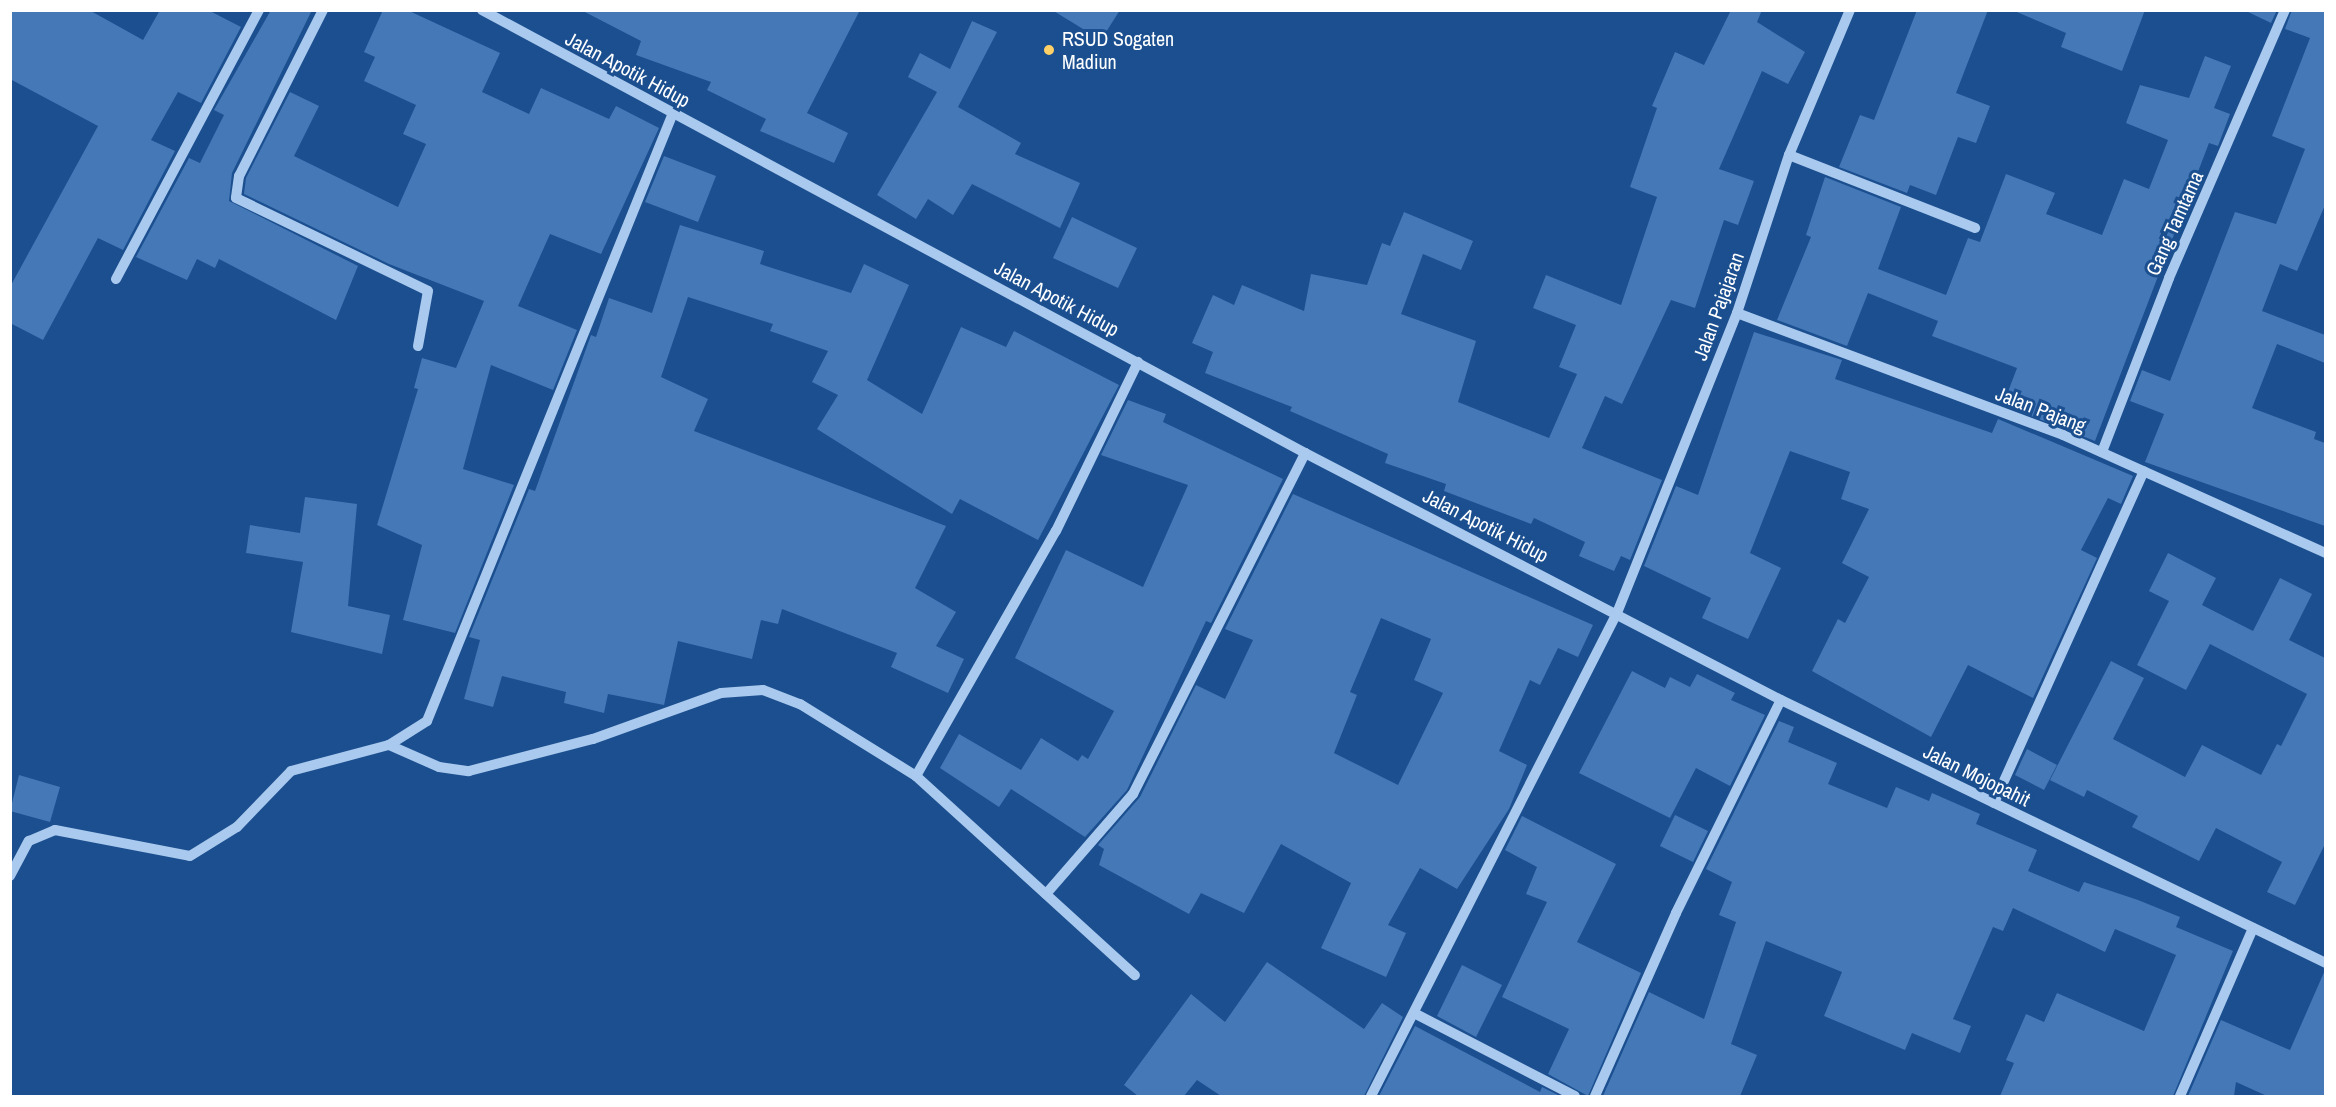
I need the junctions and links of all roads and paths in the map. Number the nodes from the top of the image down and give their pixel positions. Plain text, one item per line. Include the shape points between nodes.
1 (259, 10) edge
2 (323, 10) edge
3 (482, 10) edge
4 (1850, 10) edge
5 (2285, 10) edge
6 (673, 113) junction
7 (1789, 155) junction
8 (1975, 228) dead end
9 (116, 279) dead end
10 (1737, 313) junction
11 (418, 346) dead end
12 (1138, 362) junction
13 (2102, 452) junction
14 (1305, 453) junction
15 (2144, 471) junction
16 (2325, 553) edge
17 (1617, 613) junction
18 (1781, 700) junction
19 (389, 745) junction
20 (916, 776) junction
21 (1994, 803) junction
22 (10, 876) edge
23 (1046, 894) junction
24 (2253, 928) junction
25 (2325, 963) edge
26 (1136, 975) dead end
27 (1413, 1012) junction
28 (1371, 1096) edge
29 (1575, 1096) edge
30 (1595, 1096) edge
31 (2180, 1096) edge

1 - 9 street
2 - 11 street via 239,176 236,198 428,291
3 - 6 street, Jalan Apotik Hidup
4 - 7 street, Jalan Pajajaran
5 - 13 street, Gang Tamtama via 2169,278
6 - 12 street, Jalan Apotik Hidup
6 - 19 street via 440,698 411,736
7 - 8 street
7 - 10 street, Jalan Pajajaran
10 - 13 street, Jalan Pajang
10 - 17 street, Jalan Pajajaran
12 - 14 street, Jalan Apotik Hidup
12 - 20 street via 1056,531
13 - 15 street, Jalan Pajang
14 - 17 street, Jalan Apotik Hidup
14 - 23 street via 1133,794
15 - 16 street, Jalan Pajang
15 - 21 street
17 - 18 street, Jalan Mojopahit
17 - 27 street, Jalan Pajajaran
18 - 21 street, Jalan Mojopahit
18 - 30 street via 1676,913
19 - 20 street via 439,767 469,771 593,739 721,693 763,690 800,704
19 - 22 street via 291,771 237,827 190,856 55,830 29,841
20 - 23 street
21 - 24 street, Jalan Mojopahit
23 - 26 street
24 - 25 street, Jalan Mojopahit
24 - 31 street
27 - 28 street, Jalan Pajajaran
27 - 29 street

